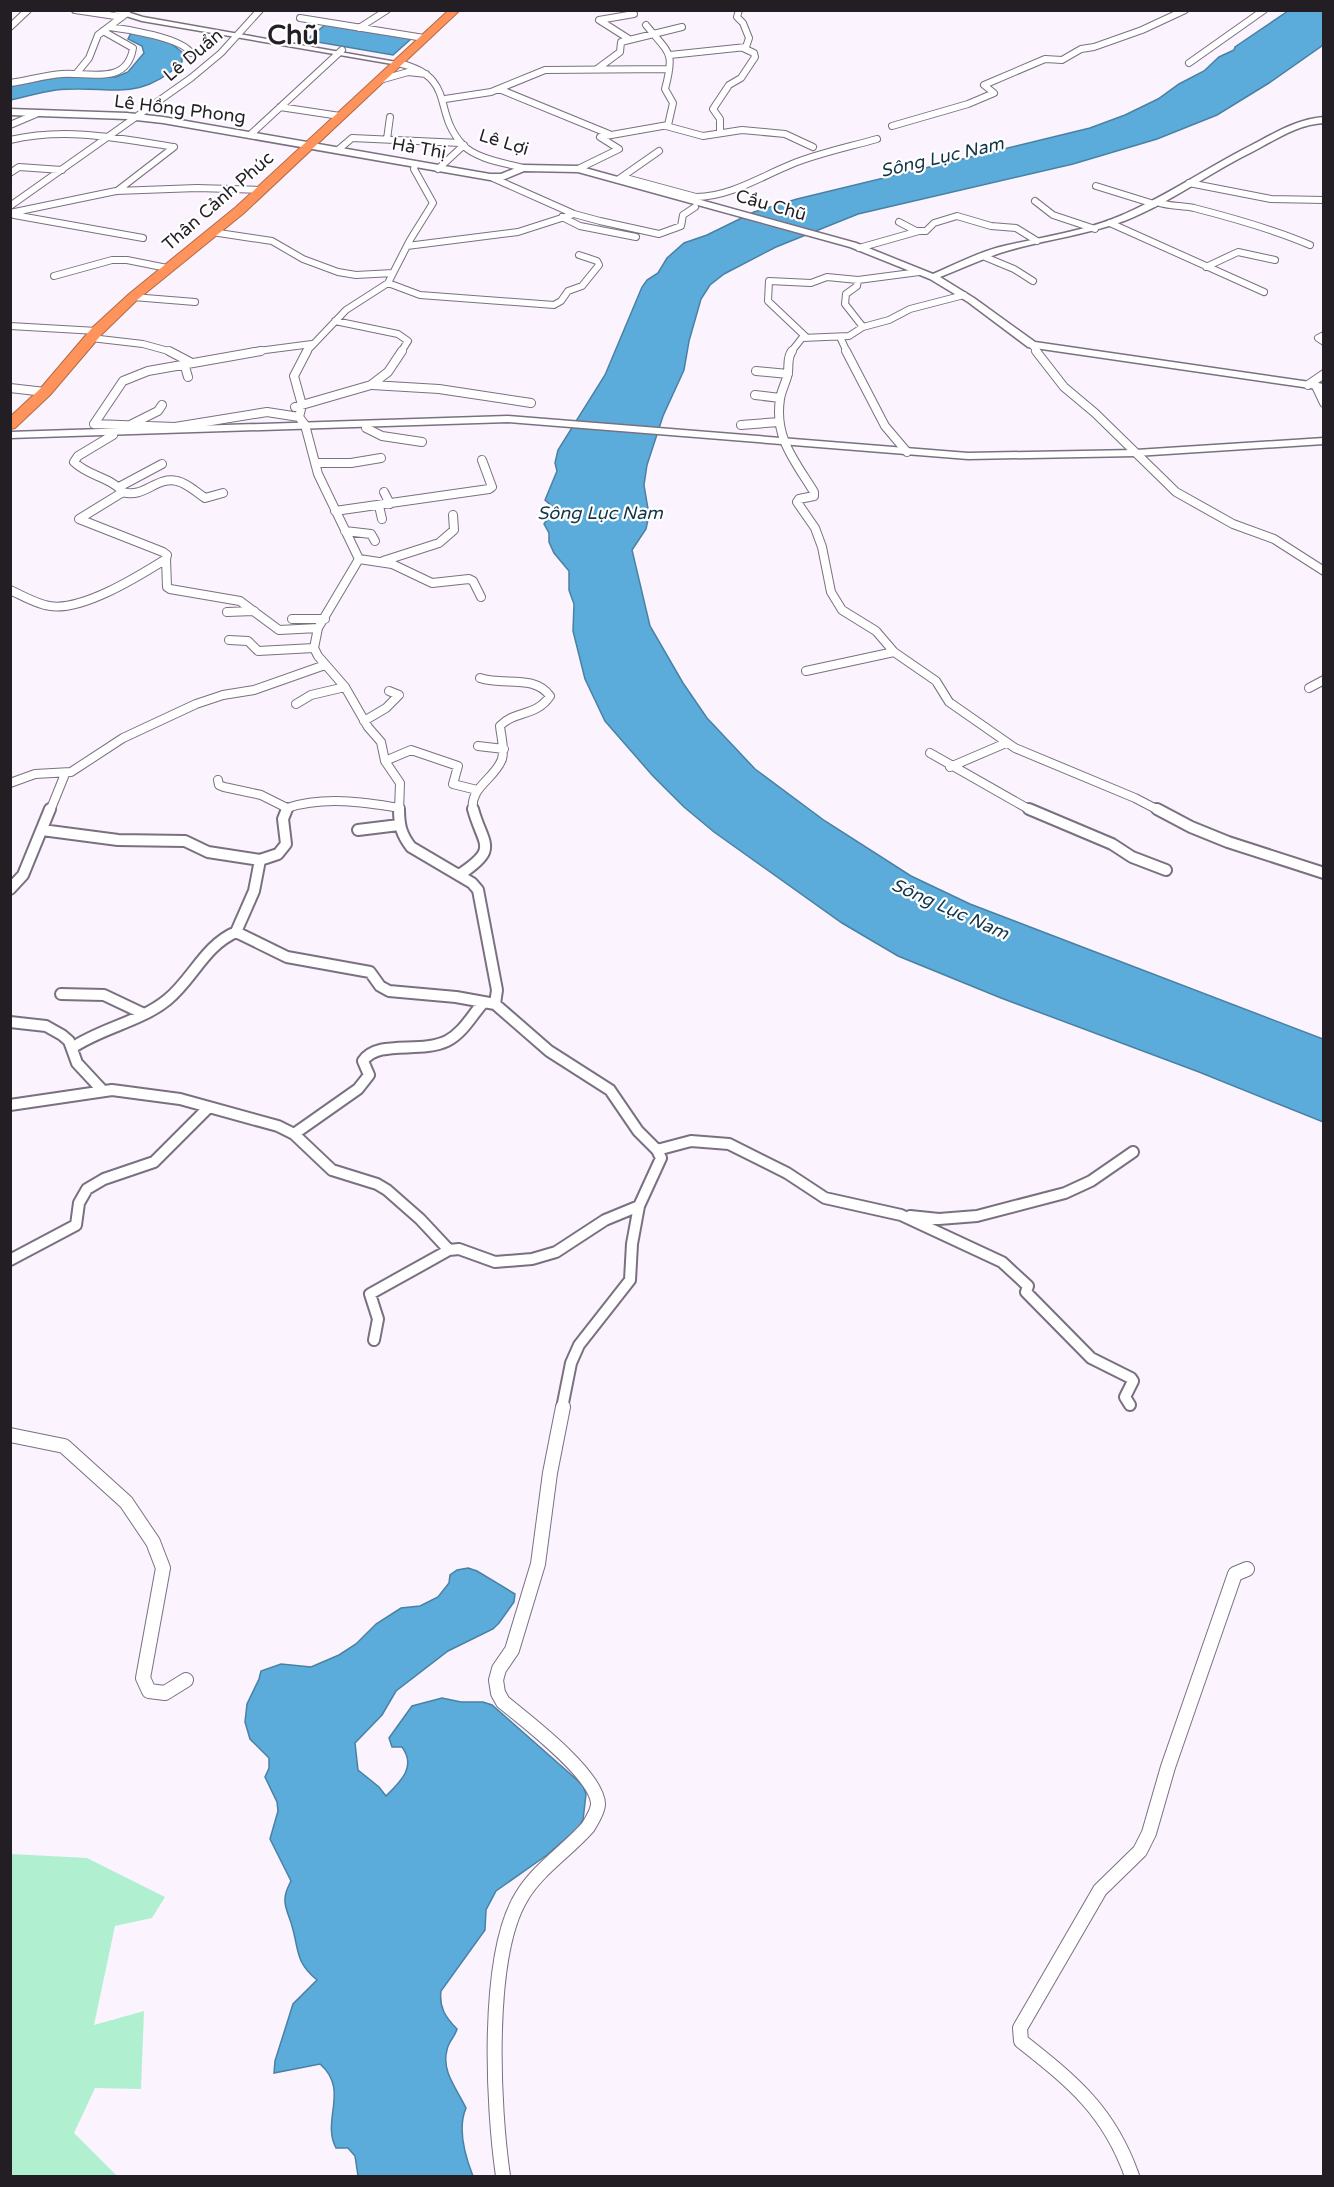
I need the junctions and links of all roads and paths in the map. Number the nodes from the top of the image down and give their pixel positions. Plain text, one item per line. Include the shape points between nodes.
1 (28, 10) edge
2 (75, 10) edge
3 (110, 10) edge
4 (260, 10) edge
5 (387, 10) edge
6 (455, 10) edge
7 (739, 10) edge
8 (1185, 10) edge
9 (1264, 10) edge
10 (99, 13) junction
11 (123, 14) edge
12 (634, 14) dead end
13 (300, 18) dead end
14 (646, 25) dead end
15 (10, 27) edge
16 (682, 27) dead end
17 (359, 28) junction
18 (106, 29) junction
19 (132, 29) junction
20 (240, 34) junction
21 (655, 34) junction
22 (424, 39) junction
23 (629, 39) junction
24 (123, 41) junction
25 (743, 48) junction
26 (340, 51) junction
27 (191, 53) dead end
28 (670, 55) junction
29 (405, 60) junction
30 (1189, 63) dead end
31 (597, 69) junction
32 (669, 69) junction
33 (76, 74) junction
34 (426, 74) junction
35 (380, 80) junction
36 (10, 83) edge
37 (499, 89) junction
38 (445, 99) junction
39 (280, 107) junction
40 (10, 112) edge
41 (36, 114) junction
42 (340, 116) junction
43 (139, 117) junction
44 (390, 117) dead end
45 (1323, 120) edge
46 (10, 125) edge
47 (666, 126) junction
48 (892, 126) dead end
49 (720, 132) junction
50 (609, 134) junction
51 (250, 135) junction
52 (110, 137) junction
53 (878, 139) dead end
54 (10, 140) edge
55 (387, 140) junction
56 (462, 144) junction
57 (308, 145) junction
58 (813, 147) dead end
59 (338, 150) junction
60 (659, 152) dead end
61 (415, 165) junction
62 (523, 168) junction
63 (438, 169) junction
64 (578, 169) junction
65 (62, 170) junction
66 (10, 173) edge
67 (493, 178) junction
68 (620, 178) junction
69 (1189, 183) junction
70 (1096, 186) dead end
71 (261, 190) junction
72 (116, 191) junction
73 (681, 196) joint
74 (1323, 200) edge
75 (1035, 201) dead end
76 (1155, 203) junction
77 (10, 206) edge
78 (695, 207) dead end
79 (10, 214) edge
80 (573, 214) junction
81 (562, 217) junction
82 (899, 222) dead end
83 (1110, 223) junction
84 (1095, 228) junction
85 (919, 231) junction
86 (212, 232) junction
87 (636, 237) dead end
88 (143, 238) dead end
89 (1037, 242) junction
90 (1310, 245) dead end
91 (407, 246) junction
92 (856, 246) junction
93 (579, 255) dead end
94 (985, 257) junction
95 (1275, 260) dead end
96 (1206, 267) junction
97 (167, 268) junction
98 (919, 272) junction
99 (393, 273) junction
100 (54, 276) dead end
101 (933, 278) junction
102 (858, 280) junction
103 (1033, 281) dead end
104 (388, 283) junction
105 (1264, 292) dead end
106 (964, 295) junction
107 (133, 297) junction
108 (195, 302) dead end
109 (335, 321) junction
110 (10, 326) edge
111 (863, 327) junction
112 (94, 335) junction
113 (1323, 335) edge
114 (806, 337) junction
115 (840, 337) junction
116 (1323, 342) edge
117 (312, 344) junction
118 (1032, 345) junction
119 (187, 362) junction
120 (756, 371) dead end
121 (788, 374) junction
122 (1323, 374) edge
123 (188, 377) dead end
124 (371, 385) junction
125 (1316, 386) edge
126 (10, 388) edge
127 (45, 392) junction
128 (755, 395) dead end
129 (780, 398) junction
130 (531, 403) dead end
131 (1323, 403) edge
132 (162, 405) dead end
133 (302, 405) junction
134 (281, 413) junction
135 (524, 422) junction
136 (779, 422) junction
137 (304, 424) junction
138 (131, 425) junction
139 (741, 425) dead end
140 (366, 428) junction
141 (11, 431) edge
142 (116, 433) junction
143 (1323, 441) edge
144 (423, 442) dead end
145 (783, 442) junction
146 (907, 452) junction
147 (1136, 453) junction
148 (381, 458) dead end
149 (482, 460) dead end
150 (316, 463) junction
151 (162, 464) dead end
152 (121, 489) junction
153 (384, 492) dead end
154 (223, 493) dead end
155 (390, 504) junction
156 (379, 506) junction
157 (335, 511) junction
158 (453, 515) dead end
159 (382, 519) dead end
160 (345, 531) junction
161 (375, 541) dead end
162 (166, 559) junction
163 (359, 559) junction
164 (382, 561) junction
165 (1323, 571) edge
166 (10, 590) edge
167 (481, 597) dead end
168 (255, 610) junction
169 (227, 612) dead end
170 (292, 619) dead end
171 (321, 623) junction
172 (230, 640) dead end
173 (314, 648) junction
174 (894, 652) junction
175 (325, 665) junction
176 (806, 671) dead end
177 (480, 678) dead end
178 (1323, 680) edge
179 (345, 687) junction
180 (1308, 688) dead end
181 (389, 691) dead end
182 (296, 705) dead end
183 (364, 721) junction
184 (1006, 743) junction
185 (478, 746) dead end
186 (504, 749) junction
187 (930, 753) dead end
188 (385, 761) junction
189 (950, 767) junction
190 (65, 774) junction
191 (218, 780) dead end
192 (10, 783) edge
193 (477, 790) junction
194 (287, 808) junction
195 (400, 808) junction
196 (399, 825) junction
197 (42, 830) junction
198 (358, 830) dead end
199 (260, 860) junction
200 (1166, 870) dead end
201 (1323, 873) edge
202 (23, 875) junction
203 (459, 875) junction
204 (10, 879) edge
205 (10, 889) edge
206 (236, 932) junction
207 (61, 994) dead end
208 (483, 1003) junction
209 (495, 1004) junction
210 (142, 1013) junction
211 (10, 1022) edge
212 (72, 1048) junction
213 (103, 1091) junction
214 (10, 1106) edge
215 (209, 1107) junction
216 (294, 1134) junction
217 (657, 1150) junction
218 (1133, 1152) dead end
219 (639, 1206) junction
220 (901, 1215) junction
221 (449, 1250) junction
222 (10, 1260) edge
223 (374, 1340) dead end
224 (1130, 1405) dead end
225 (10, 1435) edge
226 (1248, 1569) dead end
227 (186, 1680) dead end
228 (503, 2176) edge
229 (1132, 2176) edge

1 - 15 street
2 - 10 street
3 - 10 street
3 - 11 street
4 - 20 street, Lê Duẩn
5 - 17 street
6 - 22 highway, Thân Cảnh Phúc
7 - 25 street via 737,17 749,38
8 - 48 street via 1062,60 1045,59 984,84 994,93 968,104
9 - 30 street
10 - 11 street
11 - 18 street
11 - 20 street
12 - 23 street via 599,20
13 - 17 street
14 - 21 street
16 - 21 street
17 - 22 street
18 - 19 street
18 - 24 street
18 - 33 street via 95,39 94,49
19 - 24 street
19 - 27 street via 184,46
20 - 26 street
20 - 43 street, Lê Duẩn
21 - 23 street
21 - 28 street
22 - 29 highway, Thân Cảnh Phúc
23 - 31 street via 621,42 620,52
24 - 33 street via 133,48 133,53 122,69 107,75
25 - 28 street
25 - 49 street via 755,57 716,103 713,110 720,119
26 - 29 street
26 - 39 street
28 - 32 street
29 - 34 street, Lê Lợi
29 - 35 highway, Thân Cảnh Phúc
31 - 32 street
31 - 37 street via 545,70
32 - 47 street via 665,89 673,103
33 - 36 street
34 - 35 street via 401,73
34 - 38 street, Lê Lợi
35 - 42 highway, Thân Cảnh Phúc
37 - 38 street
37 - 50 street
38 - 56 street, Lê Lợi via 450,122
39 - 42 street
39 - 51 street
40 - 41 street, Lê Hồng Phong
41 - 43 street, Lê Hồng Phong
41 - 46 street
42 - 57 highway, Thân Cảnh Phúc
43 - 51 street, Lê Hồng Phong
43 - 52 street, Lê Duẩn
44 - 55 street
45 - 69 street via 1307,121
47 - 49 street via 703,136
47 - 50 street
49 - 58 street via 785,134
50 - 64 street via 599,139 619,149
51 - 57 street, Lê Hồng Phong
52 - 54 street via 71,131
52 - 65 street, Lê Duẩn
52 - 72 street via 174,147
53 - 68 street via 792,163 756,181 701,198
55 - 56 street
55 - 59 street via 352,138
56 - 62 street, Lê Lợi
56 - 63 street
57 - 59 street, Hà Thị
57 - 71 highway, Thân Cảnh Phúc
59 - 61 street, Hà Thị
60 - 68 street
61 - 63 street, Hà Thị
61 - 91 street via 414,170 434,201
62 - 64 street, Lê Lợi
62 - 67 street, Hà Thị
63 - 67 street, Hà Thị
64 - 68 street, Lê Lợi
65 - 66 street via 19,167
65 - 77 street, Lê Duẩn
67 - 80 street
68 - 73 street, Lê Lợi
69 - 74 street via 1275,199
69 - 76 street
70 - 76 street
71 - 72 street
71 - 86 highway, Thân Cảnh Phúc
72 - 79 street
73 - 92 street, Cầu Chũ
75 - 84 street via 1053,215
76 - 83 street
76 - 90 street via 1190,207 1278,231
78 - 80 street via 683,215 681,226 663,234
79 - 88 street
80 - 81 street
81 - 87 street via 580,226
81 - 91 street via 518,232
82 - 85 street
83 - 84 street
83 - 96 street
84 - 89 street
85 - 89 street via 957,216 991,226 1016,228
85 - 92 street
86 - 97 highway, Thân Cảnh Phúc
86 - 99 street via 272,241 303,259 338,272
89 - 94 street
91 - 99 street
92 - 98 street, Cầu Chũ
93 - 104 street via 599,265 582,285 568,291 554,305 420,294
94 - 101 street
94 - 103 street
95 - 96 street via 1238,252
96 - 105 street
97 - 100 street via 112,260
97 - 107 highway, Thân Cảnh Phúc
98 - 101 street, Cầu Chũ
98 - 102 street
99 - 104 street
101 - 106 street, Cầu Chũ
102 - 111 street via 857,286 846,294 845,304
102 - 114 street via 827,277 811,283 770,281 768,301
104 - 109 street
106 - 111 street
106 - 118 street, Cầu Chũ
107 - 108 street
107 - 112 highway, Thân Cảnh Phúc
109 - 117 street
109 - 124 street via 408,339 388,372
110 - 112 street
111 - 115 street via 853,335
112 - 119 street via 148,344 175,352
112 - 127 highway, Thân Cảnh Phúc
113 - 116 street via 1318,338
114 - 115 street
114 - 121 street via 788,356
115 - 146 street via 885,426
117 - 119 street
117 - 133 street via 294,376
118 - 125 street
118 - 147 street via 1064,387
119 - 123 street via 184,370
119 - 138 street via 126,379 94,424
120 - 121 street
121 - 129 street
122 - 125 street
124 - 130 street via 439,389
124 - 133 street
125 - 131 street
126 - 127 street
127 - 141 highway, Thân Cảnh Phúc
128 - 129 street
129 - 136 street
132 - 138 street
133 - 134 street
133 - 137 street
134 - 137 street
134 - 138 street via 244,412 184,426
135 - 137 street via 508,419
135 - 140 street
135 - 145 street
136 - 139 street
136 - 145 street
137 - 140 street
137 - 142 street
137 - 150 street
138 - 142 street
140 - 144 street
141 - 142 street
142 - 152 street via 74,462
143 - 147 street
145 - 146 street
145 - 174 street via 814,492 814,496 797,502 812,520 835,602 876,631
146 - 147 street via 968,456
147 - 165 street via 1182,496 1233,524 1274,539
148 - 150 street
149 - 155 street via 492,487 489,489
150 - 157 street
151 - 152 street
152 - 154 street via 134,496 170,480 183,483 205,498
152 - 162 street via 79,519 163,552
153 - 155 street
155 - 156 street
156 - 157 street
156 - 159 street
157 - 160 street
158 - 164 street via 454,530 443,540
160 - 161 street via 366,532
160 - 163 street
162 - 166 street via 125,585 65,607 46,606
162 - 168 street via 170,589 231,598
163 - 164 street
163 - 171 street
164 - 167 street via 432,583 469,579
168 - 169 street
168 - 171 street via 279,630
170 - 171 street
171 - 173 street
172 - 173 street via 245,640 261,651
173 - 175 street
174 - 176 street
174 - 184 street via 936,681 949,702
175 - 179 street
175 - 190 street via 196,705 123,738
177 - 186 street via 500,683 525,681 550,696 532,713 502,722
178 - 180 street
179 - 182 street via 319,693
179 - 183 street
181 - 183 street via 399,695 380,713
183 - 188 street via 381,742
184 - 189 street
184 - 201 street via 1209,834
185 - 186 street
186 - 193 street via 500,764
187 - 189 street
188 - 193 street via 405,751 420,752 456,764 459,767 453,784
188 - 195 street via 400,783
189 - 200 street via 1028,809
190 - 192 street via 35,774
190 - 197 street
191 - 194 street via 223,787 255,793
193 - 203 street via 473,811 486,845 485,853
194 - 195 street via 294,804 352,800
194 - 199 street via 283,819 284,849
195 - 196 street
196 - 198 street
196 - 203 street via 411,847
197 - 199 street via 118,840 185,841 208,852
197 - 202 street
199 - 206 street via 254,891
202 - 204 street
202 - 205 street
203 - 209 street via 480,894 497,990
206 - 208 street via 287,957 370,972 389,991
206 - 210 street via 204,957 169,998
207 - 210 street via 104,995
208 - 209 street
208 - 216 street via 445,1041 412,1049 375,1049 364,1058 369,1075 358,1089
209 - 217 street via 549,1051 610,1090 638,1131
210 - 212 street
211 - 212 street via 52,1029 69,1041
212 - 213 street via 77,1064
213 - 214 street
213 - 215 street via 180,1099
215 - 216 street
215 - 222 street via 154,1162 87,1189 79,1203 76,1225
216 - 221 street via 332,1170 387,1190
217 - 219 street via 661,1158
217 - 220 street via 691,1141 729,1144 787,1173 825,1198
218 - 220 street via 1079,1188 1012,1208 960,1218
219 - 221 street via 605,1220 556,1252 532,1259 495,1262 459,1249
219 - 228 street via 630,1280 579,1345 571,1363 534,1582 512,1650 496,1680 503,1702 591,1783 598,1806 582,1835 529,1886 508,1927 497,2019 496,2089
220 - 224 street via 1007,1266 1083,1352 1131,1378 1132,1384 1125,1394
221 - 223 street via 370,1294 378,1319
225 - 227 street via 64,1446 133,1511 153,1542 163,1568 143,1678 145,1685 149,1691 165,1693
226 - 229 street via 1235,1574 1149,1833 1140,1851 1100,1890 1020,2028 1021,2041 1073,2083 1103,2114 1119,2140

